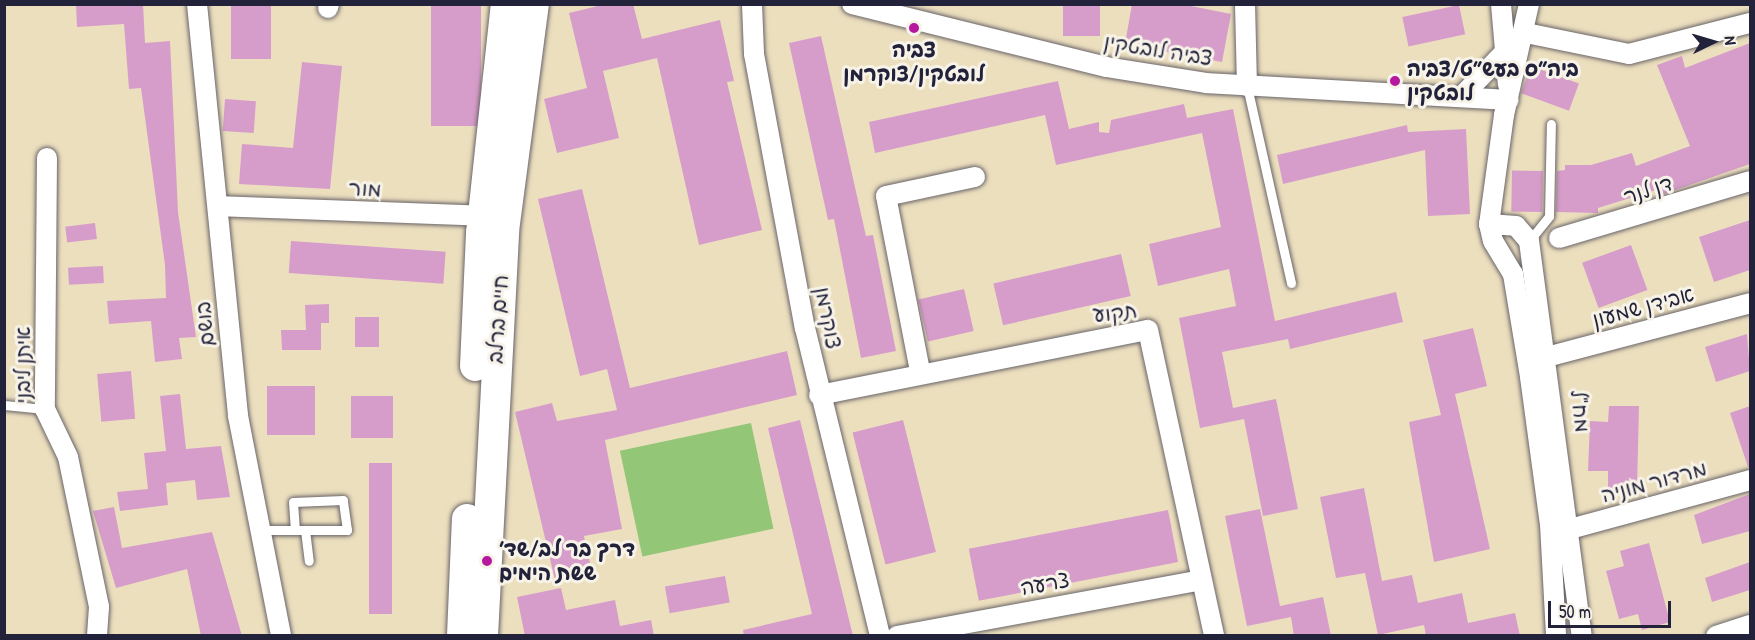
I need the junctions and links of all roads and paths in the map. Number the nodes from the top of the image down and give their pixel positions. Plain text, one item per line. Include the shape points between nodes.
1 (197, 4) edge
2 (506, 4) edge
3 (534, 4) edge
4 (752, 4) edge
5 (852, 4) edge
6 (1245, 4) edge
7 (1501, 4) edge
8 (1529, 4) edge
9 (1750, 23) edge
10 (1526, 33) junction
11 (1505, 52) junction
12 (1247, 86) junction
13 (1463, 95) junction
14 (1509, 100) junction
15 (1551, 124) dead end
16 (47, 158) dead end
17 (975, 177) dead end
18 (1750, 182) edge
19 (218, 206) junction
20 (495, 212) junction
21 (1489, 224) junction
22 (1559, 238) dead end
23 (1529, 241) junction
24 (1292, 283) dead end
25 (1750, 303) edge
26 (1548, 358) junction
27 (1527, 362) junction
28 (920, 371) junction
29 (819, 395) junction
30 (4, 405) edge
31 (45, 409) junction
32 (1750, 480) edge
33 (1570, 529) junction
34 (261, 530) junction
35 (300, 530) junction
36 (309, 561) dead end
37 (1202, 580) junction
38 (1750, 625) edge
39 (479, 632) edge
40 (97, 636) edge
41 (281, 636) edge
42 (880, 636) edge
43 (897, 636) edge
44 (1214, 636) edge
45 (1556, 636) edge
46 (1582, 636) edge
47 (1716, 636) edge

1 - 19 street, בושם
2 - 20 main road, חיים ברלב
3 - 20 main road, חיים ברלב
4 - 29 street, צוקרמן via 754,54
5 - 12 street, צביה לובטקין via 1106,67
6 - 12 street
7 - 11 street
8 - 10 street
9 - 10 street via 1629,54
10 - 14 street
11 - 13 street
11 - 14 street
12 - 13 street, צביה לובטקין
12 - 24 lane
13 - 14 street, צביה לובטקין
14 - 21 street
15 - 23 lane via 1550,216
16 - 31 street, איתן ליבני
17 - 28 street via 886,196
18 - 22 street, דן לנר
19 - 20 street, מור
19 - 34 street, בושם via 238,416
20 - 39 main road, חיים ברלב
21 - 23 street via 1516,226
21 - 27 street via 1492,241 1513,274
23 - 26 street, מח"ל
25 - 26 street, אבידן שמעון
26 - 27 street, אבידן שמעון
26 - 33 street, מח"ל
27 - 45 street via 1550,524
28 - 29 street, תקוע
28 - 37 street, תקוע via 1148,330
29 - 42 street, צוקרמן
30 - 31 lane
31 - 40 street, איתן ליבני via 68,458 99,607
32 - 33 street, מרדור מוניה
33 - 46 street, מח"ל
34 - 35 lane
34 - 41 street, בושם
35 - 35 lane via 346,530 343,500 294,502
35 - 36 lane
37 - 43 street, צרעה
37 - 44 street, תקוע
38 - 47 street

